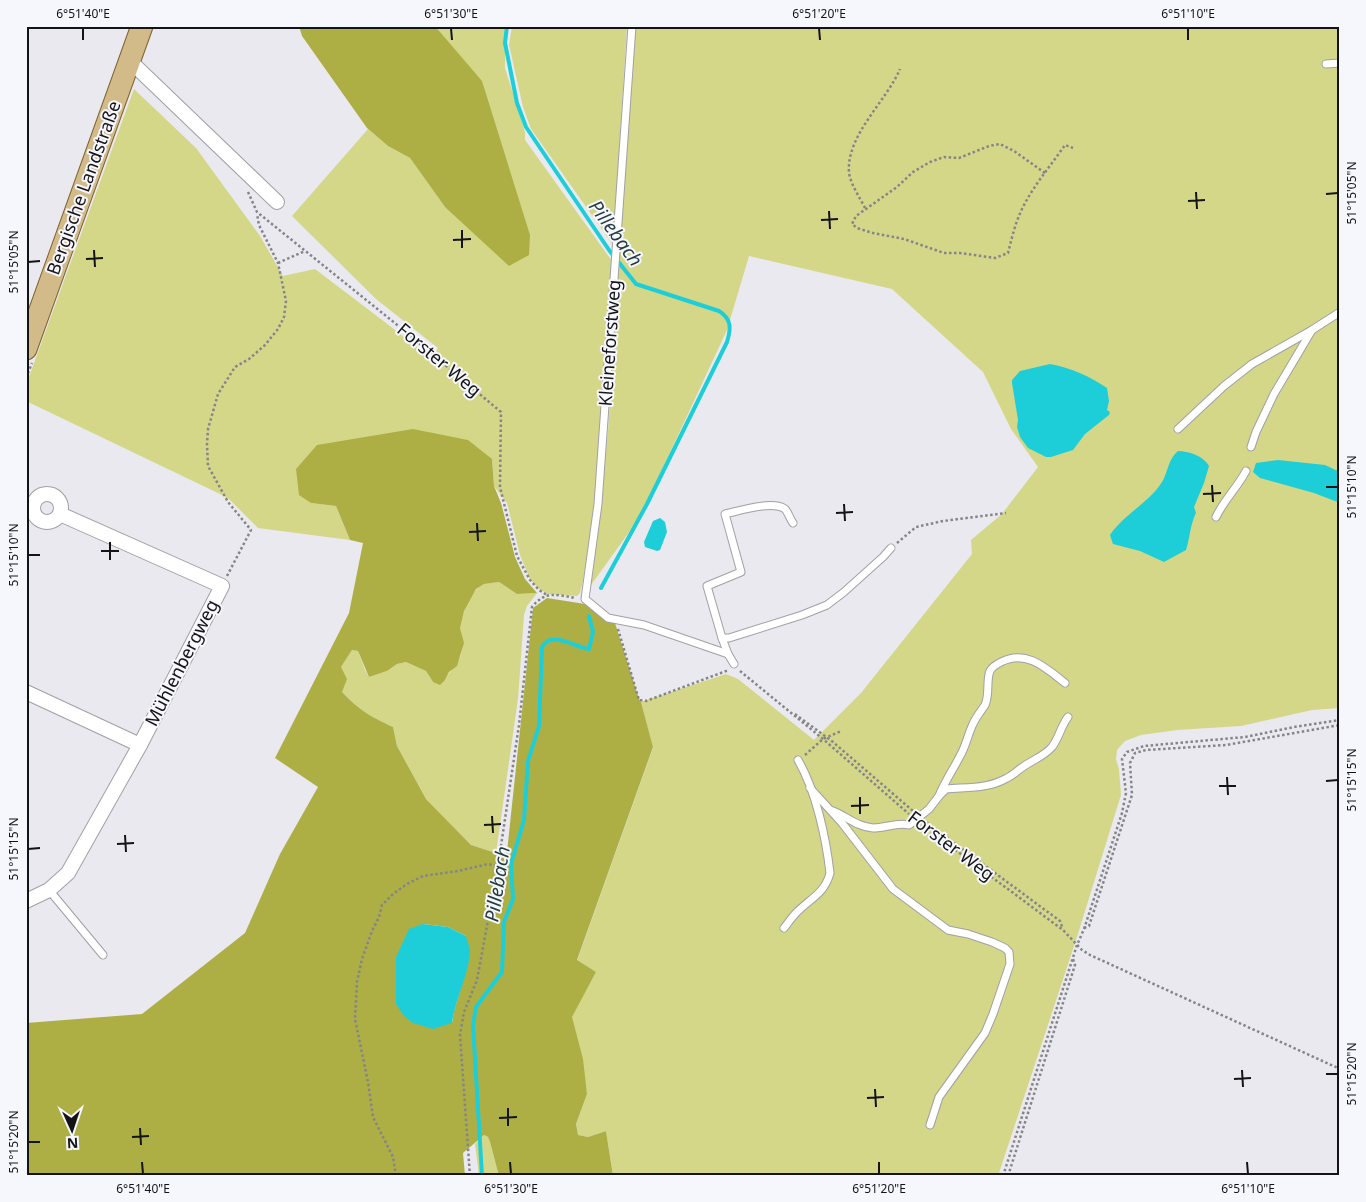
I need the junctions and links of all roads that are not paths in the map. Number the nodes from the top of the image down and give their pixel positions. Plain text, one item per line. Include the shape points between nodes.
1 (142, 26) edge
2 (632, 26) edge
3 (130, 61) junction
4 (1340, 63) edge
5 (1326, 64) dead end
6 (277, 202) dead end
7 (1340, 312) edge
8 (1312, 330) junction
9 (26, 349) edge
10 (1178, 429) dead end
11 (1251, 447) dead end
12 (1246, 472) dead end
13 (60, 514) dead end
14 (1216, 517) dead end
15 (792, 523) dead end
16 (890, 548) road end
17 (722, 638) junction
18 (728, 654) junction
19 (734, 666) road end
20 (1065, 683) dead end
21 (26, 692) edge
22 (1068, 717) dead end
23 (140, 745) junction
24 (798, 760) road end
25 (810, 788) junction
26 (939, 796) junction
27 (830, 810) junction
28 (49, 890) junction
29 (26, 901) edge
30 (784, 928) dead end
31 (104, 955) dead end
32 (930, 1125) dead end

1 - 3 main road, Bergische Landstraße
2 - 18 lane, Kleineforstweg via 598,504 585,599 608,618 644,625
3 - 6 street
3 - 9 main road, Bergische Landstraße
4 - 5 lane
7 - 8 lane
8 - 10 lane via 1252,364
8 - 11 lane via 1274,394
12 - 14 lane
13 - 23 street, Mühlenbergweg via 222,586
15 - 17 lane via 786,510 778,506 725,514 741,572 707,586
16 - 17 lane via 884,557 827,605
17 - 18 lane
18 - 19 lane
20 - 26 lane via 1030,659 1008,658 996,664 990,672 986,702
21 - 23 street
22 - 26 lane via 1053,746 1017,772 994,784 946,788
23 - 28 street, Mühlenbergweg via 68,873
24 - 25 lane
25 - 27 lane
25 - 30 lane via 817,803 830,873 827,884 796,912
26 - 27 lane via 929,809 909,824 874,828 860,826
27 - 32 lane via 893,889 948,930 992,942 1009,952 1010,964 985,1033 939,1097
28 - 29 street, Mühlenbergweg
28 - 31 lane

